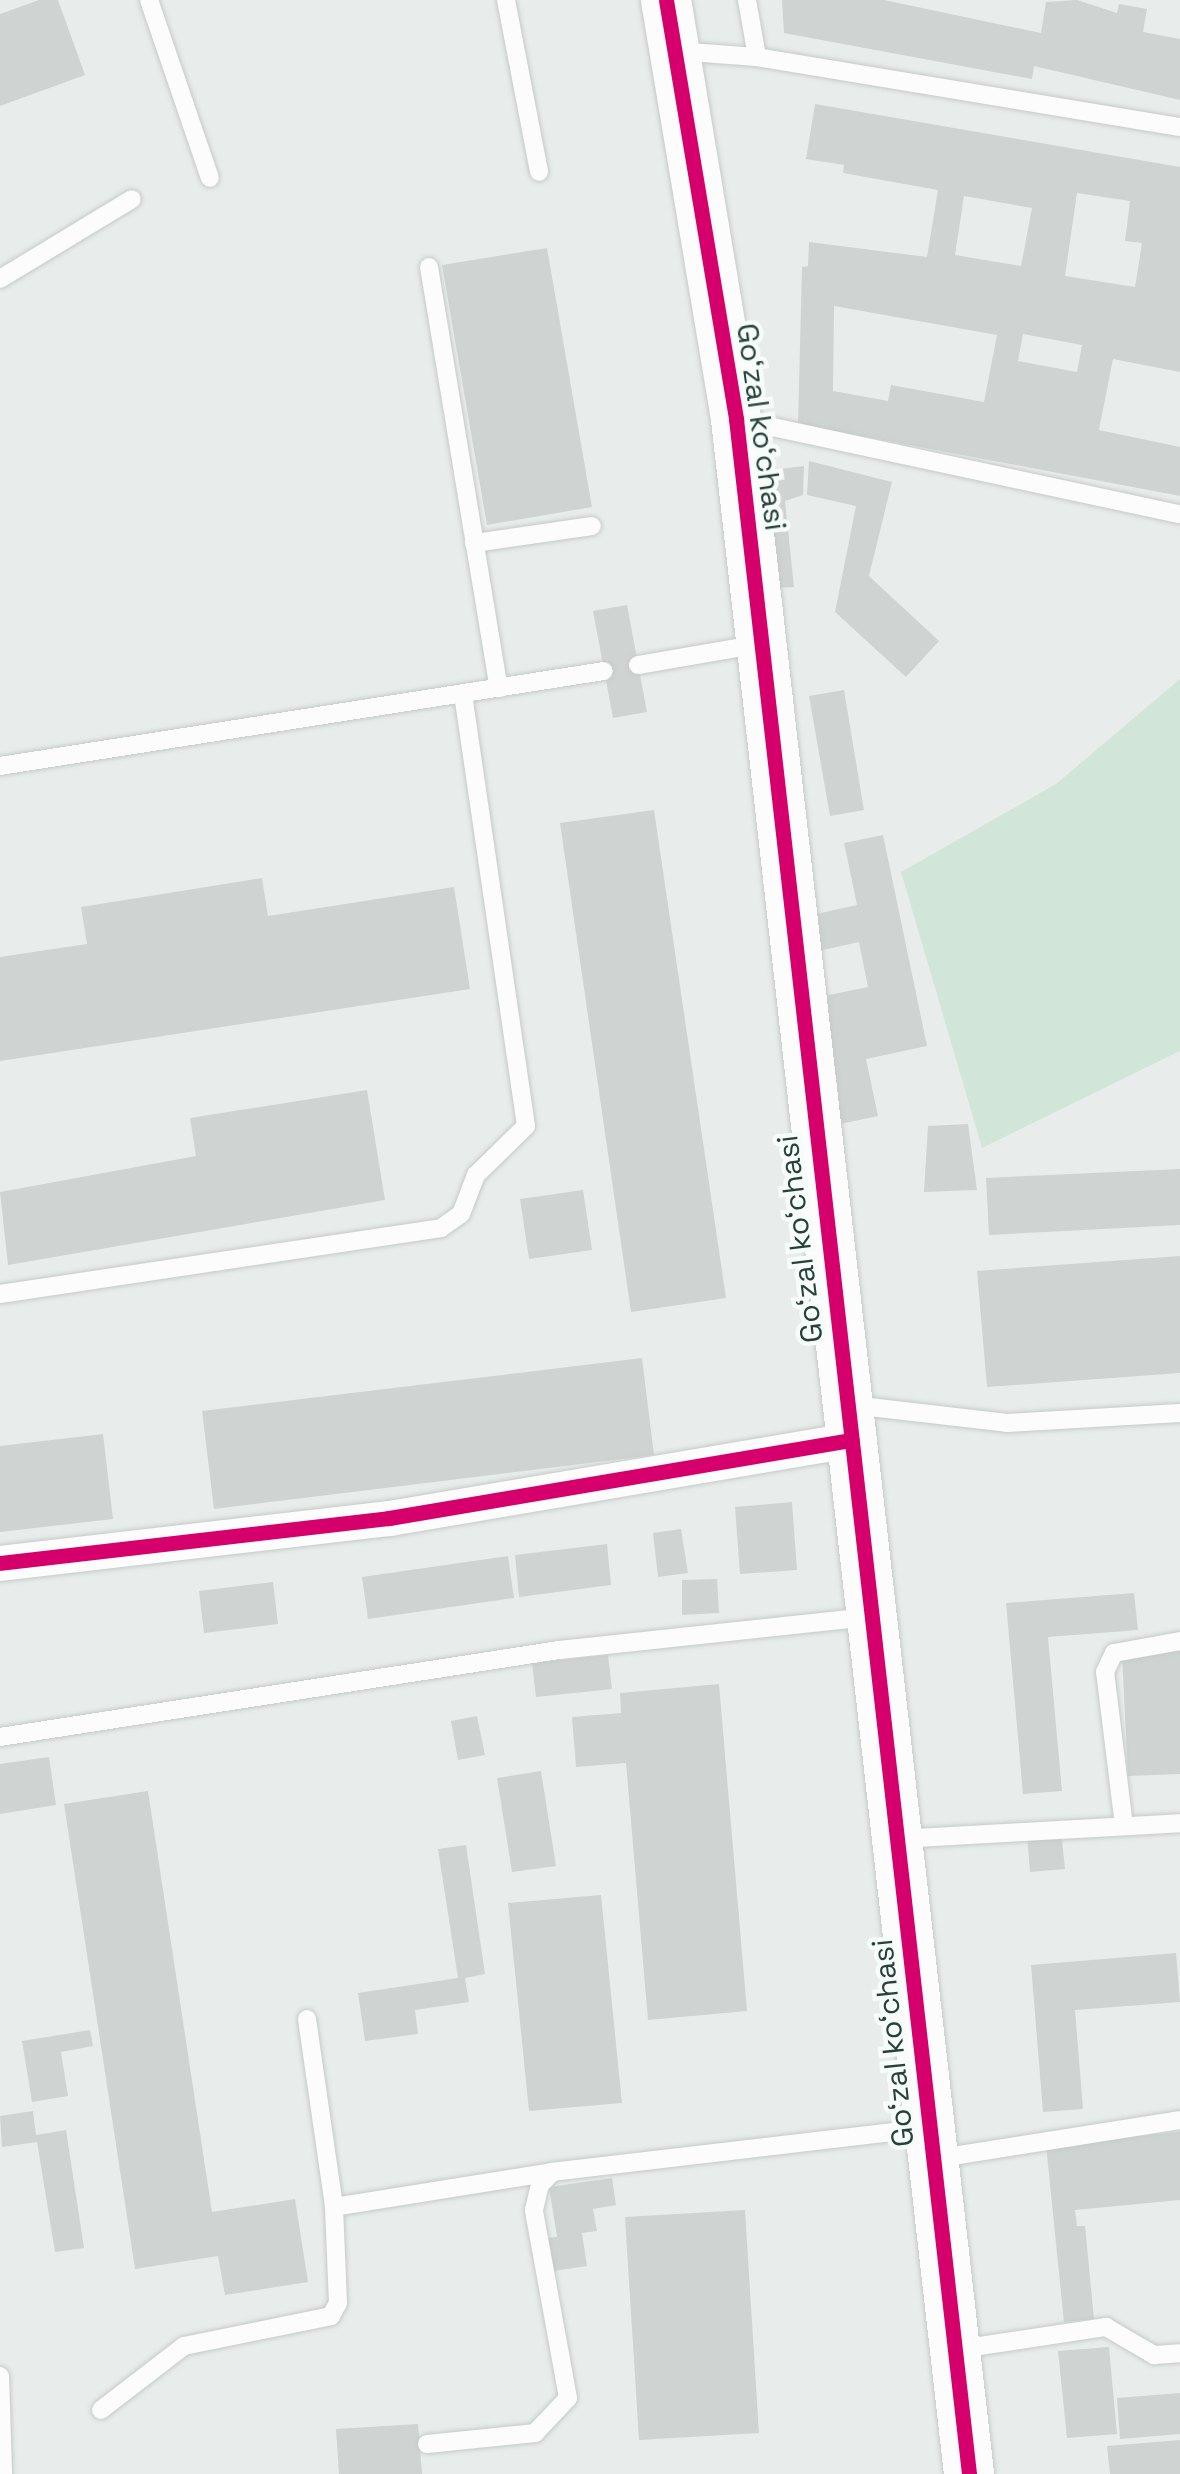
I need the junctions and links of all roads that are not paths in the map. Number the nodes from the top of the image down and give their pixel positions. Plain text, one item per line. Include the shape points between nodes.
1 (149, 0) edge
2 (506, 0) edge
3 (666, 0) edge
4 (747, 0) edge
5 (675, 51) junction
6 (757, 58) junction
7 (1180, 127) edge
8 (539, 172) dead end
9 (210, 178) dead end
10 (132, 199) dead end
11 (428, 268) dead end
12 (0, 280) edge
13 (736, 419) junction
14 (1180, 514) edge
15 (592, 526) dead end
16 (474, 543) junction
17 (761, 644) junction
18 (638, 665) dead end
19 (604, 671) dead end
20 (499, 688) junction
21 (462, 695) junction
22 (0, 766) edge
23 (0, 1294) edge
24 (1180, 1413) edge
25 (849, 1422) junction
26 (0, 1563) edge
27 (872, 1617) junction
28 (1180, 1641) edge
29 (0, 1737) edge
30 (1180, 1823) edge
31 (1124, 1826) junction
32 (898, 1840) junction
33 (307, 2019) dead end
34 (1180, 2120) edge
35 (932, 2144) junction
36 (552, 2172) junction
37 (334, 2206) junction
38 (954, 2350) junction
39 (1180, 2353) edge
40 (0, 2376) edge
41 (101, 2410) dead end
42 (428, 2444) dead end
43 (2, 2474) edge
44 (969, 2474) edge

1 - 9 lane
2 - 8 lane
3 - 5 street, Goʻzal koʻchasi
4 - 6 lane
5 - 6 lane
5 - 13 street, Goʻzal koʻchasi
6 - 7 lane
10 - 12 lane
11 - 16 lane
13 - 14 lane
13 - 17 street, Goʻzal koʻchasi
15 - 16 lane
16 - 20 lane
17 - 18 lane
17 - 25 street, Goʻzal koʻchasi
19 - 20 lane
20 - 21 lane
21 - 22 lane
21 - 23 lane via 526,1126 476,1174 462,1214 441,1228
24 - 25 lane via 1007,1423
25 - 26 street via 389,1518
25 - 27 street, Goʻzal koʻchasi
27 - 29 lane via 559,1650
27 - 32 street, Goʻzal koʻchasi
28 - 31 lane via 1114,1653 1105,1672
30 - 31 lane
31 - 32 lane
32 - 35 street, Goʻzal koʻchasi
33 - 37 lane
34 - 35 lane
35 - 36 lane
35 - 38 street, Goʻzal koʻchasi
36 - 37 lane
36 - 42 lane via 540,2185 534,2210 568,2398 535,2433
37 - 41 lane via 338,2303 331,2316 314,2325 184,2346
38 - 39 lane via 1106,2327 1154,2356
38 - 44 street, Goʻzal koʻchasi
40 - 43 lane

